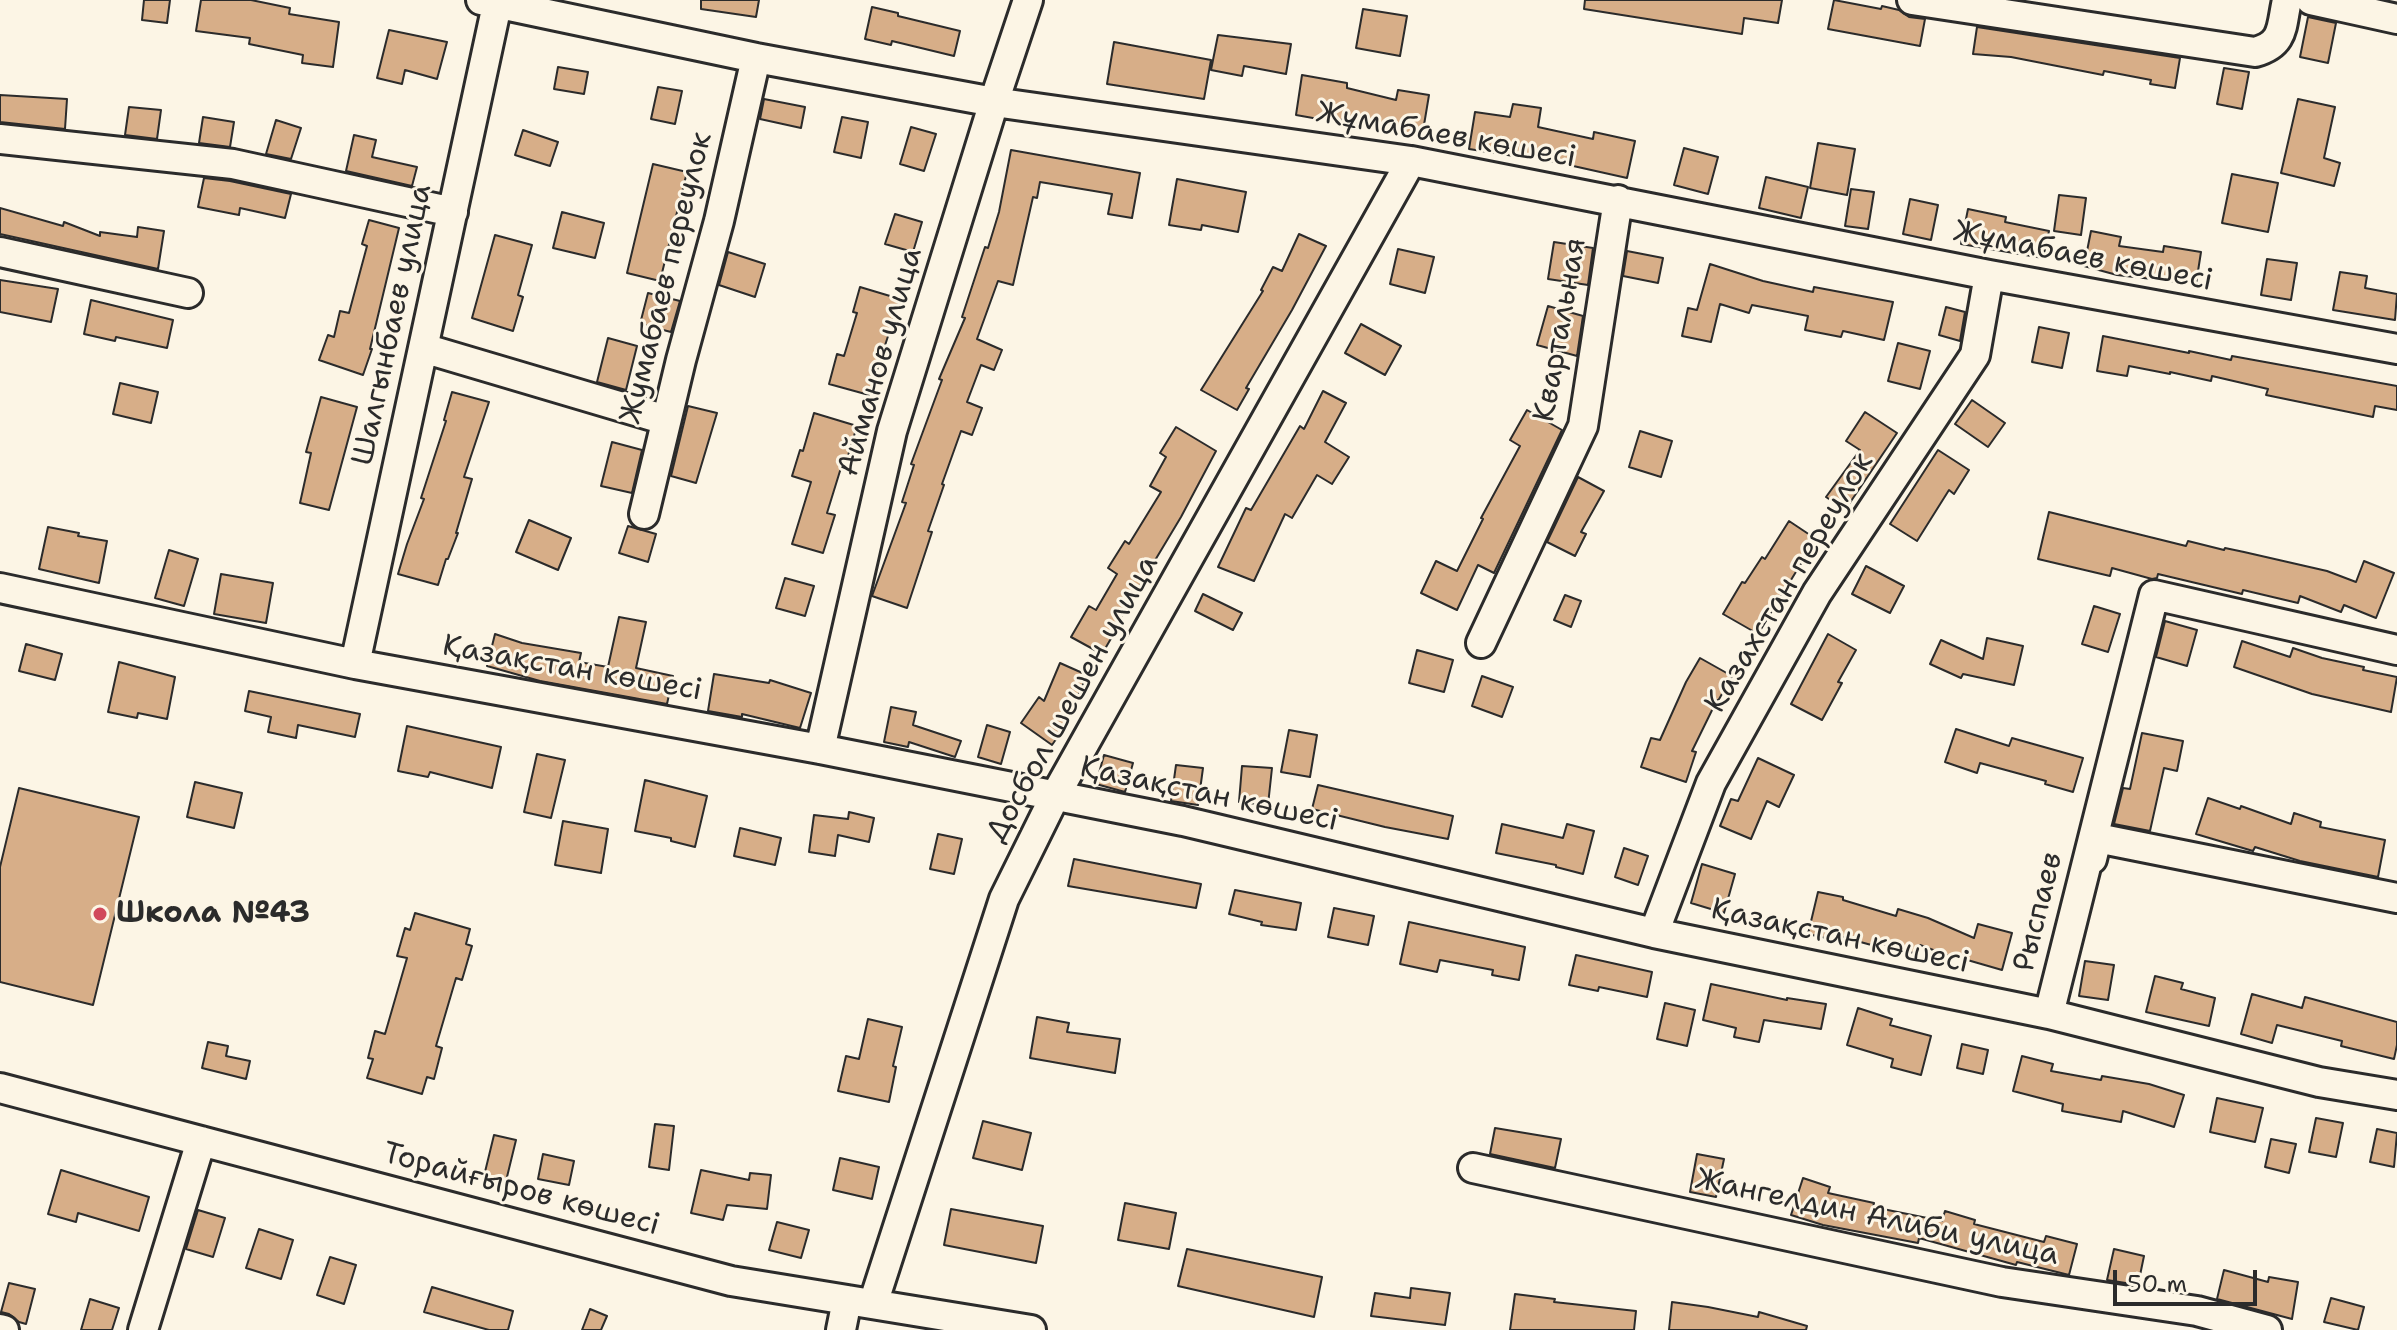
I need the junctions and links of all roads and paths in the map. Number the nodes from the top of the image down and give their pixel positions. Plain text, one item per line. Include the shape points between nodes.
1 (1028, 0) edge
2 (1912, 0) edge
3 (2287, 0) edge
4 (2311, 0) edge
5 (492, 1) edge
6 (2397, 19) edge
7 (756, 58) junction
8 (994, 102) junction
9 (0, 139) edge
10 (1411, 161) junction
11 (1618, 200) junction
12 (453, 212) junction
13 (0, 252) edge
14 (1989, 275) junction
15 (188, 293) dead end
16 (423, 348) junction
17 (2397, 349) edge
18 (666, 420) junction
19 (644, 514) dead end
20 (0, 588) edge
21 (1481, 643) dead end
22 (2397, 650) edge
23 (355, 664) junction
24 (820, 749) junction
25 (1055, 796) junction
26 (2397, 898) edge
27 (1654, 933) junction
28 (2049, 1014) junction
29 (0, 1088) edge
30 (2397, 1095) edge
31 (201, 1141) junction
32 (1473, 1168) dead end
33 (860, 1302) junction
34 (2141, 1317) edge
35 (143, 1330) edge
36 (841, 1330) edge
37 (1031, 1330) edge
38 (2267, 1330) edge

1 - 8 street, Айманов улица
2 - 3 street via 2255,52 2278,39
4 - 6 street
5 - 7 street, Жұмабаев көшесі
5 - 12 street, Шалгынбаев улица
7 - 8 street, Жұмабаев көшесі
7 - 18 street, Жумабаев переулок
8 - 10 street, Жұмабаев көшесі
8 - 24 street, Айманов улица via 892,431
9 - 12 street via 233,164
10 - 11 street, Жұмабаев көшесі
10 - 25 street, Досбол шешен улица
11 - 14 street, Жұмабаев көшесі
11 - 21 street, Квартальная via 1583,426
12 - 16 street, Шалгынбаев улица
13 - 15 street
14 - 17 street, Жұмабаев көшесі
14 - 27 street, Казахстан переулок via 1975,355 1817,593 1711,783
16 - 18 street
16 - 23 street, Шалгынбаев улица
18 - 19 street, Жумабаев переулок
20 - 23 street, Қазақстан көшесі
22 - 28 street, Рыспаев via 2154,595
23 - 24 street, Қазақстан көшесі
24 - 25 street, Қазақстан көшесі
25 - 27 street, Қазақстан көшесі via 1183,821
25 - 33 street, Досбол шешен улица via 1004,899
26 - 28 street, Рыспаев via 2097,838
27 - 28 street, Қазақстан көшесі
28 - 30 street, Қазақстан көшесі via 2319,1082
29 - 31 street, Торайғыров көшесі
31 - 33 street, Торайғыров көшесі via 731,1281
31 - 35 street
32 - 34 street, Жангелдин Алиби улица
33 - 36 street, Досбол шешен улица
33 - 37 street, Торайғыров көшесі
34 - 38 street, Жангелдин Алиби улица via 2197,1311

